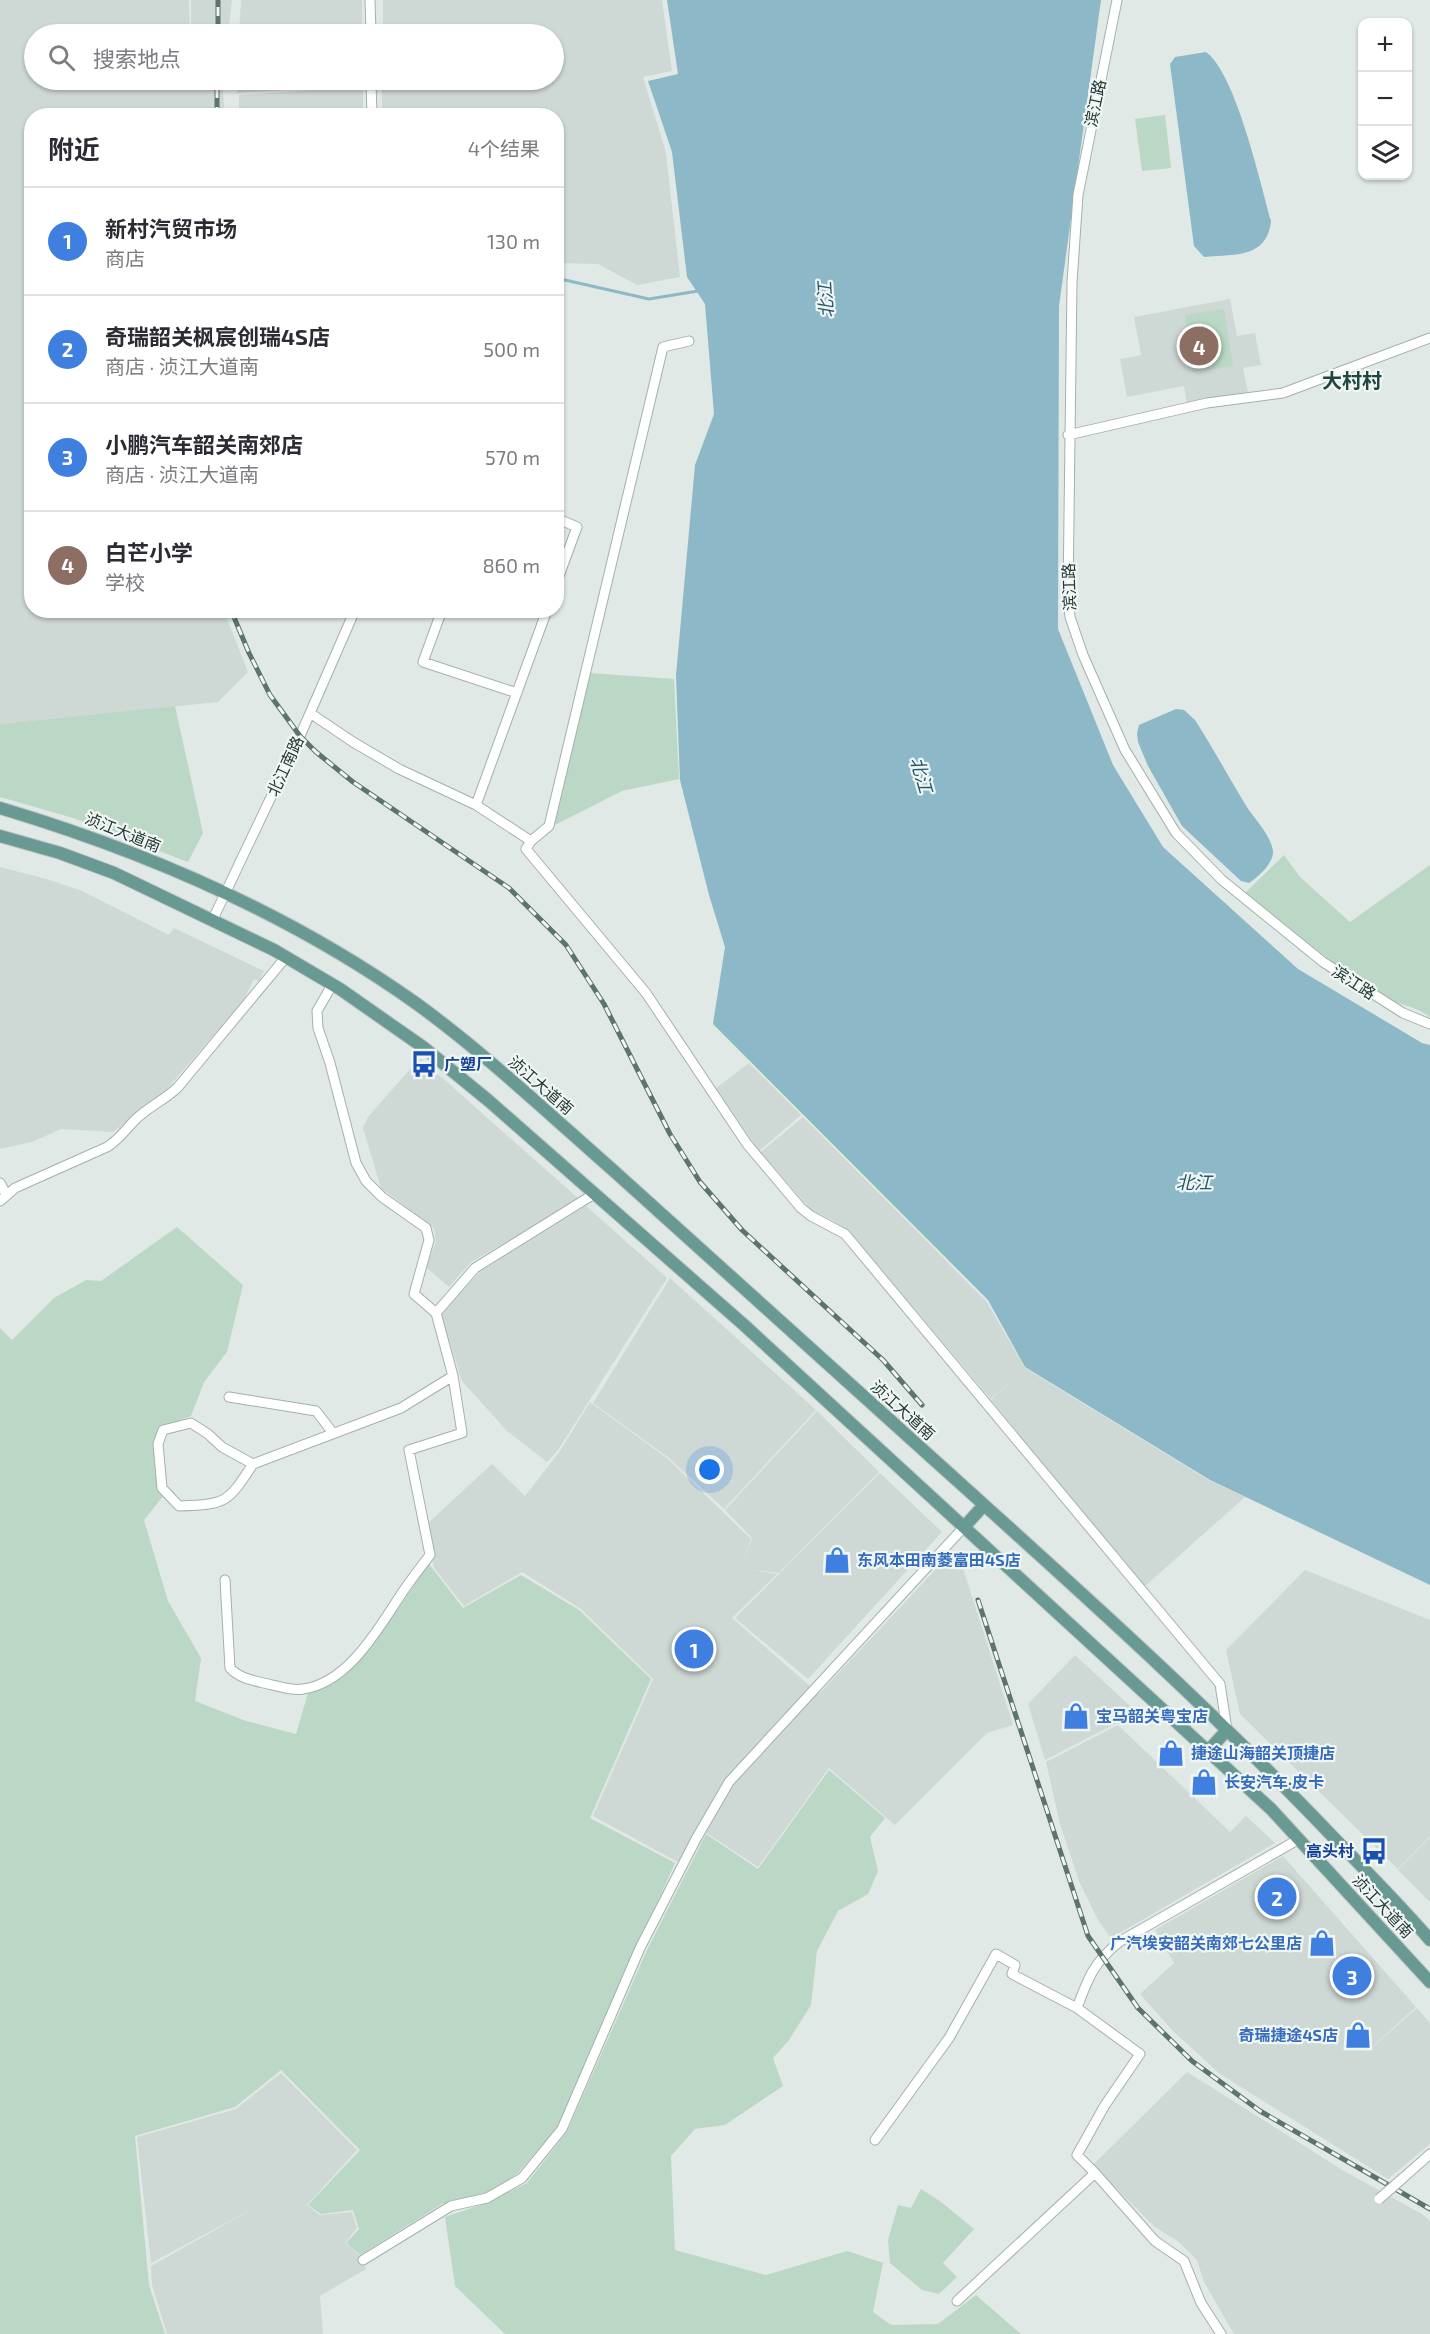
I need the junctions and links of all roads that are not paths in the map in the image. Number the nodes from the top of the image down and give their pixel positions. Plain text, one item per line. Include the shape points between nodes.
1 (370, 0) edge
2 (1117, 0) edge
3 (371, 24) edge
4 (371, 90) edge
5 (372, 108) edge
6 (1430, 338) edge
7 (689, 341) dead end
8 (1068, 435) junction
9 (564, 521) edge
10 (564, 562) edge
11 (352, 618) edge
12 (439, 618) edge
13 (544, 618) edge
14 (517, 693) junction
15 (310, 713) junction
16 (476, 805) junction
17 (0, 808) edge
18 (0, 836) edge
19 (531, 841) junction
20 (225, 894) junction
21 (213, 920) junction
22 (286, 957) junction
23 (332, 985) junction
24 (1430, 1024) edge
25 (0, 1182) edge
26 (594, 1194) junction
27 (3, 1198) edge
28 (436, 1313) junction
29 (453, 1376) junction
30 (228, 1397) dead end
31 (333, 1433) junction
32 (253, 1464) junction
33 (984, 1505) junction
34 (964, 1527) junction
35 (225, 1580) dead end
36 (1227, 1730) junction
37 (1208, 1751) junction
38 (1299, 1839) junction
39 (1430, 1940) edge
40 (1430, 1982) edge
41 (1077, 2008) junction
42 (875, 2140) dead end
43 (1430, 2154) edge
44 (1095, 2173) junction
45 (1379, 2199) dead end
46 (363, 2260) dead end
47 (957, 2301) dead end
48 (1221, 2334) edge

1 - 3 street
2 - 8 street, 滨江路 via 1078,195
4 - 5 street
6 - 8 street via 1283,393 1207,404
7 - 19 street via 663,347 549,826
8 - 24 street, 滨江路 via 1070,617 1125,750 1176,832 1222,880 1323,962 1402,1013
9 - 10 street via 577,527
11 - 15 street, 北江南路
12 - 14 street via 423,662
13 - 14 street
14 - 16 street
15 - 16 street via 399,769
15 - 20 street, 北江南路
16 - 19 street
17 - 20 main road, 浈江大道南 via 110,844
18 - 21 main road, 浈江大道南 via 114,873
19 - 36 street via 526,849 646,993 747,1144 801,1208 845,1234 1220,1684
20 - 21 street, 北江南路
20 - 33 main road, 浈江大道南 via 265,912 355,964 474,1049
21 - 22 main road, 浈江大道南
22 - 23 main road, 浈江大道南
22 - 27 street via 178,1087 136,1119 112,1144 15,1188
23 - 26 main road, 浈江大道南 via 423,1047
23 - 28 street via 317,1011 318,1029 356,1163 375,1191 426,1228 429,1240 414,1294
25 - 27 street
26 - 28 street via 475,1268
26 - 34 main road, 浈江大道南
28 - 29 street
29 - 31 street via 400,1408
29 - 35 street via 462,1433 409,1450 430,1555 372,1639 340,1671 324,1683 297,1690 235,1674 230,1668
30 - 31 street via 316,1411
31 - 32 street
32 - 32 street via 191,1423 163,1430 158,1444 162,1488 179,1506 220,1503 237,1488
33 - 34 main road
33 - 36 main road, 浈江大道南
34 - 37 main road, 浈江大道南
34 - 46 street via 729,1782 640,1948 562,2129 522,2178 487,2198 451,2206
36 - 37 main road
36 - 39 main road, 浈江大道南
37 - 38 main road, 浈江大道南
38 - 40 main road, 浈江大道南
38 - 41 street via 1119,1942 1089,1974
41 - 42 street via 1012,1974 1015,1965 996,1954 949,2038
41 - 44 street via 1140,2054 1077,2155
43 - 45 street, bridge
44 - 47 street
44 - 48 street via 1155,2241 1184,2261 1201,2303

